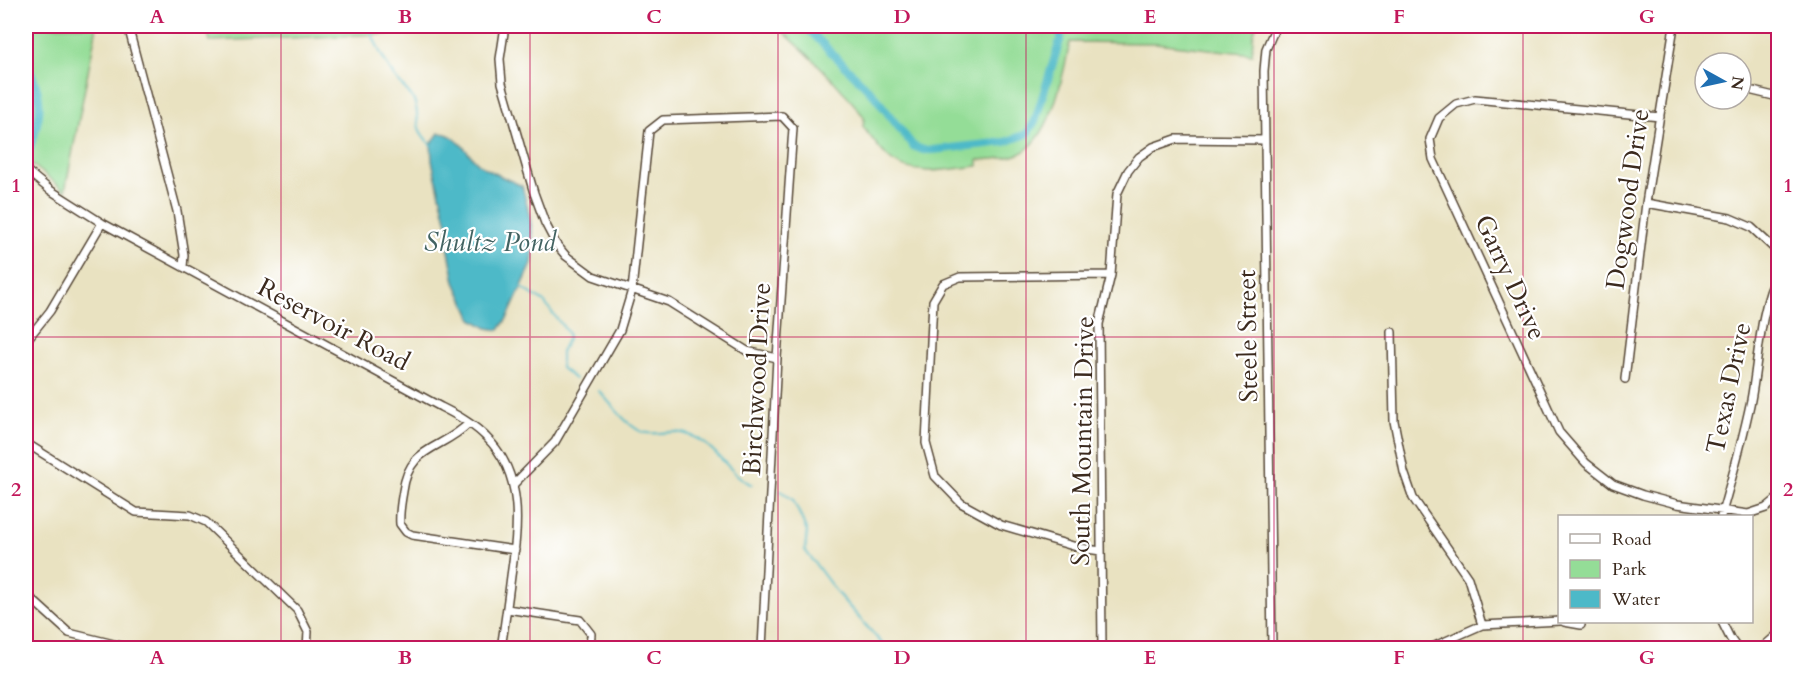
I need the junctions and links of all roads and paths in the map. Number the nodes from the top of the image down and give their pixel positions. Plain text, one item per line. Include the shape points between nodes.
1 (128, 26) edge
2 (505, 26) edge
3 (1276, 26) edge
4 (1674, 26) edge
5 (1753, 91) dead end
6 (1779, 97) edge
7 (1660, 117) junction
8 (1265, 140) junction
9 (26, 170) edge
10 (1646, 203) junction
11 (102, 223) junction
12 (1779, 252) edge
13 (183, 267) junction
14 (1779, 274) edge
15 (1111, 275) junction
16 (632, 290) junction
17 (1392, 332) dead end
18 (26, 341) edge
19 (777, 358) junction
20 (1625, 379) dead end
21 (469, 423) junction
22 (26, 443) edge
23 (513, 485) junction
24 (1779, 498) edge
25 (1722, 513) edge
26 (515, 550) junction
27 (1101, 551) junction
28 (26, 594) edge
29 (507, 609) junction
30 (1558, 621) edge
31 (1572, 623) edge
32 (1723, 623) edge
33 (1482, 625) junction
34 (1581, 625) dead end
35 (1779, 634) edge
36 (130, 648) edge
37 (307, 648) edge
38 (501, 648) edge
39 (590, 648) edge
40 (762, 648) edge
41 (1102, 648) edge
42 (1272, 648) edge
43 (1430, 648) edge
44 (1737, 648) edge
45 (1762, 648) edge

1 - 13 street via 177,211
2 - 16 street via 500,59 502,83 550,234 566,256 593,276
3 - 8 street, Steele Street via 1265,58
4 - 7 street, Dogwood Drive
5 - 6 street
7 - 10 street, Dogwood Drive
7 - 25 street, Garry Drive via 1475,99 1456,104 1439,118 1430,139 1433,159 1559,432 1586,463 1613,483 1643,495
8 - 15 street, South Mountain Drive via 1176,139 1138,157 1118,194
8 - 42 street, Steele Street
9 - 11 street, Reservoir Road
10 - 12 street via 1730,218 1751,227
10 - 20 street, Dogwood Drive
11 - 13 street, Reservoir Road
11 - 18 street via 50,311
13 - 21 street, Reservoir Road
14 - 25 street, Texas Drive via 1765,313 1750,401
15 - 27 street, South Mountain Drive via 1100,324
15 - 27 street via 960,277 943,284 933,301 926,443 935,476 961,503 1001,525
16 - 19 street via 669,302 747,351
16 - 19 street, Birchwood Drive via 649,131 663,120 783,116 793,128
16 - 23 street via 615,342 563,430
17 - 33 street via 1394,421 1404,472 1413,498 1468,578
19 - 40 street, Birchwood Drive
21 - 23 street, Reservoir Road via 492,443
21 - 26 street via 411,465 404,482 400,524 412,535
22 - 37 street via 136,512 190,515 206,522 297,610 308,632
23 - 26 street, Reservoir Road via 518,517
24 - 25 street, Garry Drive via 1748,514
26 - 29 street, Reservoir Road
27 - 41 street, South Mountain Drive
28 - 36 street via 69,633
29 - 38 street, Reservoir Road
29 - 39 street via 580,620 591,634
30 - 33 street
31 - 34 street
32 - 44 street
33 - 43 street
35 - 45 street

